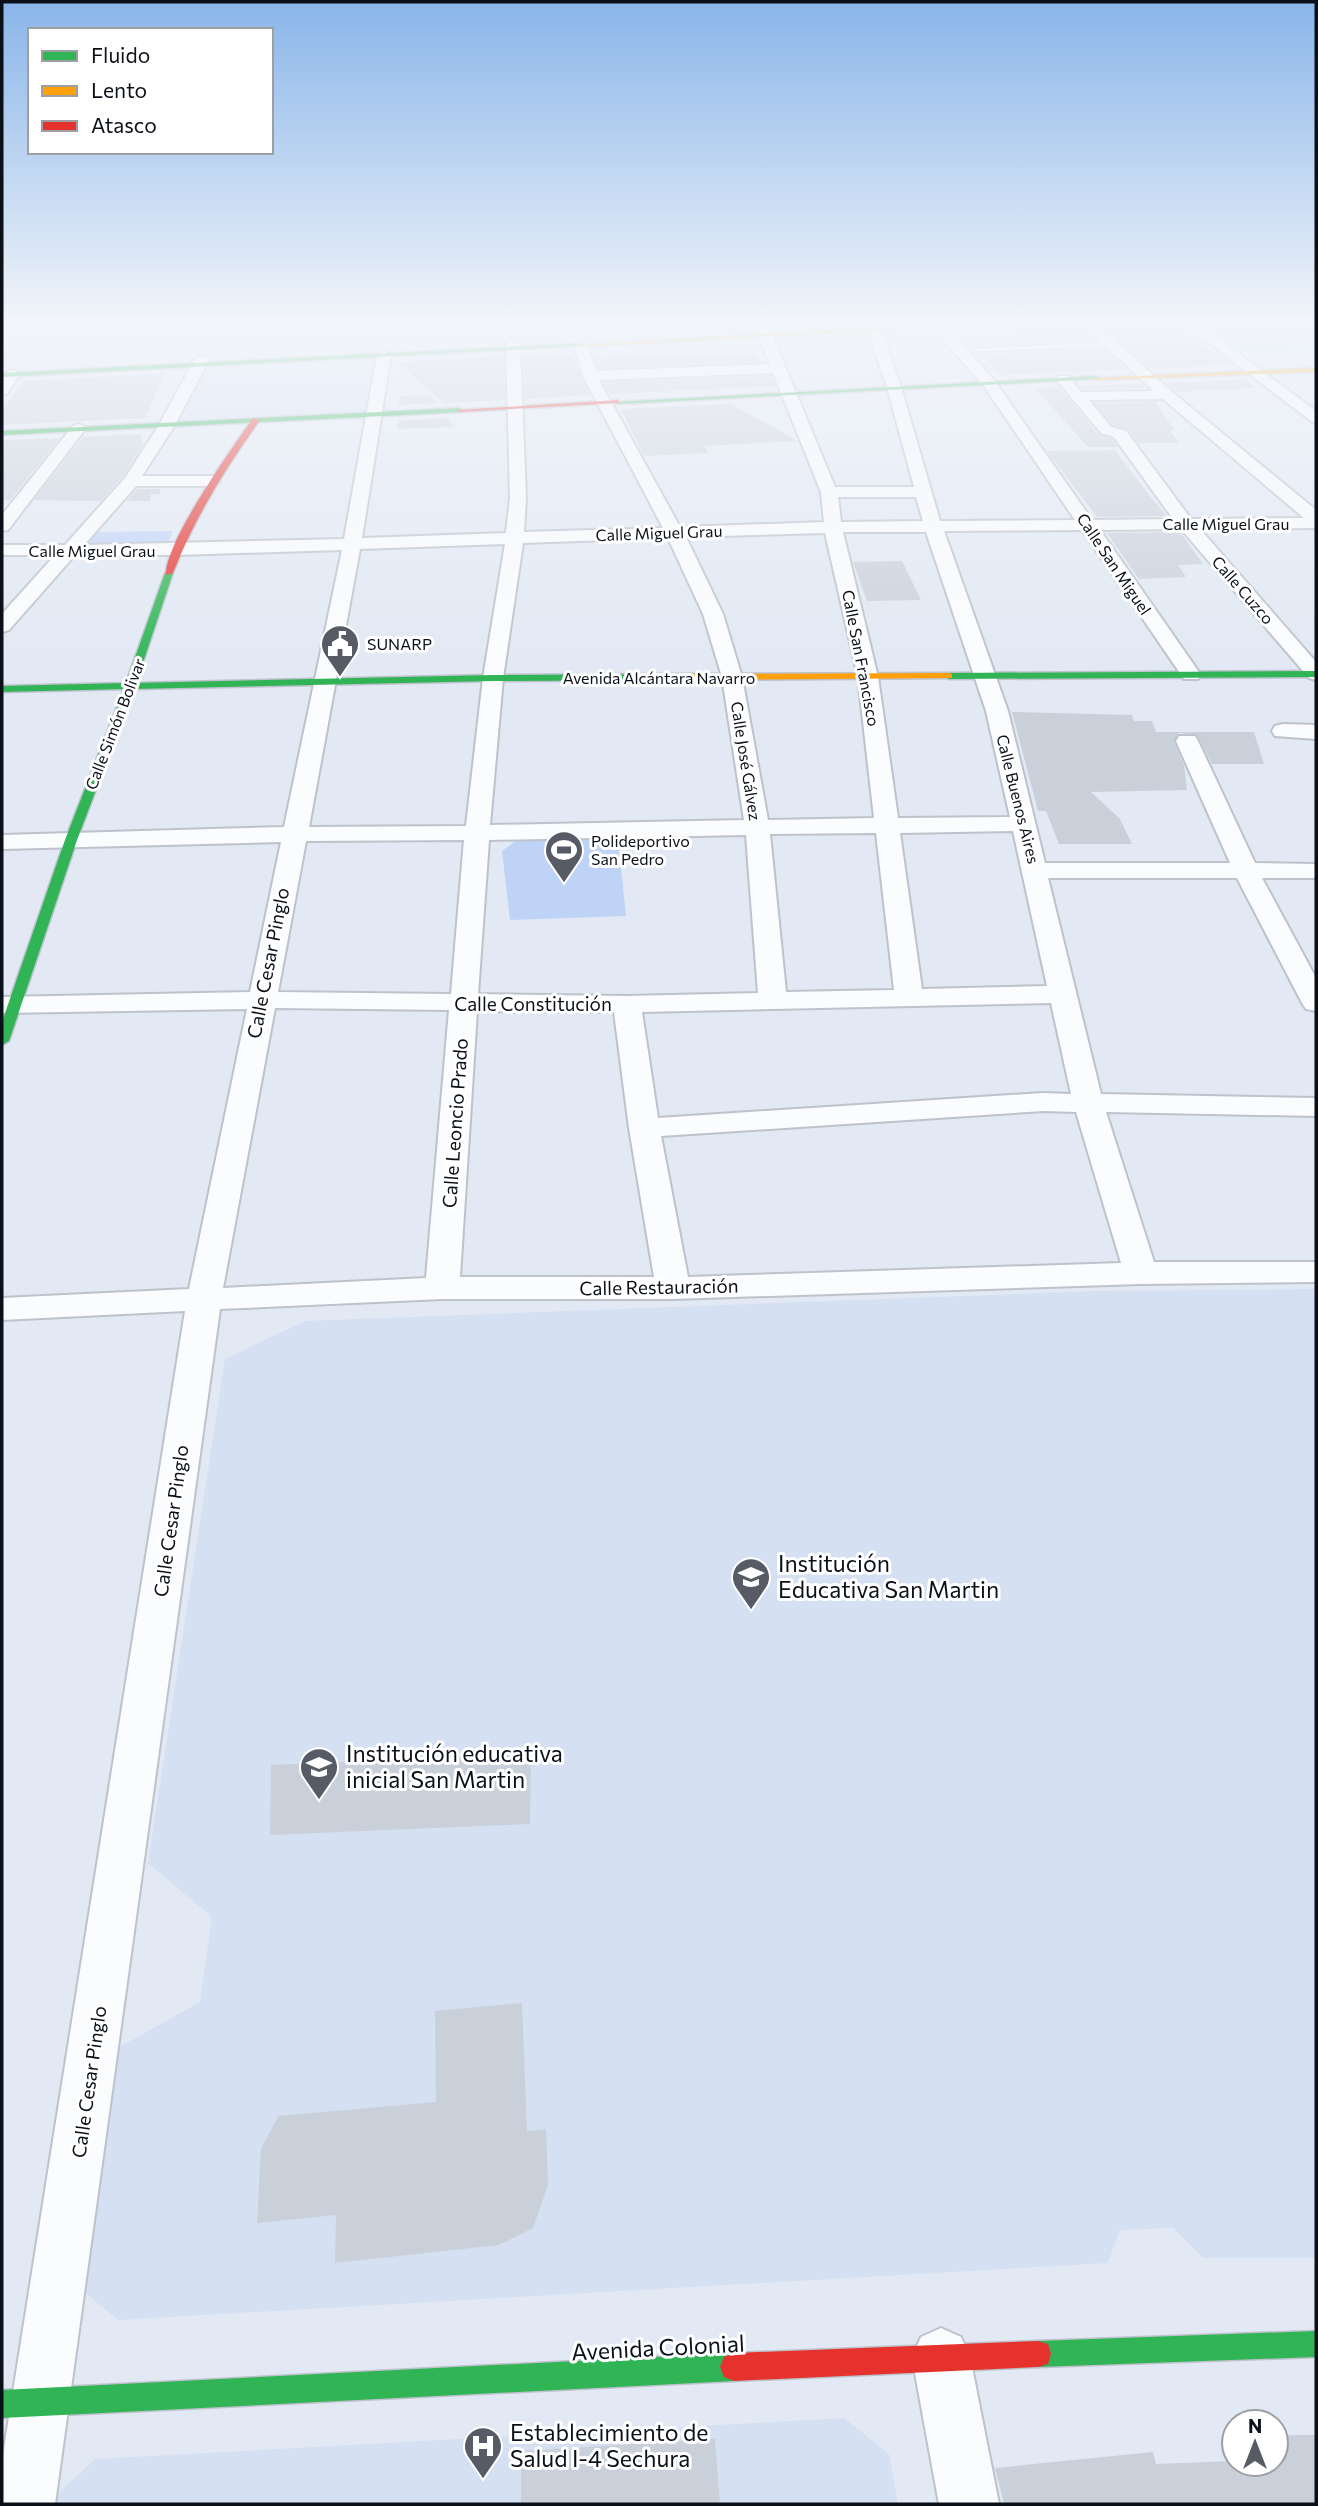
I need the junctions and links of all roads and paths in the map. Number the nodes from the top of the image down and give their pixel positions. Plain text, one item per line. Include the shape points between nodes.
1 (73, 435) edge
2 (161, 435) edge
3 (245, 435) edge
4 (371, 435) edge
5 (515, 435) edge
6 (621, 435) edge
7 (807, 435) edge
8 (908, 435) edge
9 (1025, 435) edge
10 (1121, 435) edge
11 (1214, 435) edge
12 (131, 481) junction
13 (212, 481) junction
14 (829, 492) junction
15 (924, 492) junction
16 (1316, 521) edge
17 (1186, 524) junction
18 (1088, 525) junction
19 (2, 526) edge
20 (933, 526) junction
21 (833, 527) junction
22 (90, 528) junction
23 (114, 528) dead end
24 (164, 528) dead end
25 (188, 528) junction
26 (673, 532) junction
27 (515, 538) junction
28 (352, 544) junction
29 (2, 550) edge
30 (177, 550) junction
31 (69, 552) junction
32 (2, 626) edge
33 (1316, 674) edge
34 (1191, 675) junction
35 (985, 676) junction
36 (732, 677) junction
37 (868, 677) junction
38 (493, 678) junction
39 (324, 682) junction
40 (130, 687) junction
41 (2, 689) edge
42 (1283, 732) dead end
43 (1316, 732) edge
44 (1187, 741) dead end
45 (1024, 824) junction
46 (757, 827) junction
47 (889, 827) junction
48 (477, 832) junction
49 (293, 834) junction
50 (71, 840) junction
51 (2, 842) edge
52 (1036, 870) junction
53 (1246, 871) junction
54 (1316, 871) edge
55 (1313, 989) edge
56 (1065, 994) junction
57 (909, 998) junction
58 (261, 1000) junction
59 (773, 1000) junction
60 (465, 1003) junction
61 (627, 1004) junction
62 (8, 1005) edge
63 (2, 1041) edge
64 (1088, 1102) junction
65 (1316, 1107) edge
66 (644, 1128) junction
67 (1316, 1272) edge
68 (1141, 1273) junction
69 (442, 1288) junction
70 (673, 1288) junction
71 (204, 1299) junction
72 (2, 1308) edge
73 (1316, 2344) edge
74 (941, 2357) junction
75 (42, 2402) junction
76 (2, 2404) edge
77 (25, 2504) edge
78 (969, 2504) edge

1 - 19 street
2 - 12 street
3 - 13 street, Calle Simón Bolivar
4 - 28 street, Calle Cesar Pinglo
5 - 27 street
6 - 26 street, Calle José Gálvez
7 - 14 street, Calle San Francisco
8 - 15 street, Calle Buenos Aires
9 - 18 street, Calle San Miguel
10 - 17 street, Calle Cuzco
11 - 16 street
12 - 13 street
12 - 22 street
13 - 25 street, Calle Simón Bolivar
14 - 15 street
14 - 21 street, Calle San Francisco
15 - 20 street, Calle Buenos Aires
16 - 17 street, Calle Miguel Grau
17 - 18 street, Calle Miguel Grau
17 - 33 street, Calle Cuzco
18 - 20 street, Calle Miguel Grau
18 - 34 street, Calle San Miguel
20 - 21 street, Calle Miguel Grau
20 - 35 street, Calle Buenos Aires
21 - 26 street, Calle Miguel Grau
21 - 37 street, Calle San Francisco
22 - 23 street
22 - 31 street
24 - 25 street
25 - 30 street, Calle Simón Bolivar
26 - 27 street, Calle Miguel Grau
26 - 36 street, Calle José Gálvez via 713,614
27 - 28 street, Calle Miguel Grau
27 - 38 street
28 - 30 street, Calle Miguel Grau
28 - 39 street, Calle Cesar Pinglo
29 - 31 street, Calle Miguel Grau
30 - 31 street, Calle Miguel Grau
30 - 40 street, Calle Simón Bolivar
31 - 32 street
33 - 34 street, Avenida Alcántara Navarro
34 - 35 street, Avenida Alcántara Navarro
35 - 37 street, Avenida Alcántara Navarro
35 - 45 street, Calle Buenos Aires
36 - 37 street, Avenida Alcántara Navarro
36 - 38 street, Avenida Alcántara Navarro
36 - 46 street, Calle José Gálvez
37 - 47 street, Calle San Francisco
38 - 39 street, Avenida Alcántara Navarro
38 - 48 street, Calle Leoncio Prado
39 - 40 street, Avenida Alcántara Navarro
39 - 49 street, Calle Cesar Pinglo
40 - 41 street, Avenida Alcántara Navarro
40 - 50 street, Calle Simón Bolivar
42 - 43 street
44 - 53 street
45 - 47 street
45 - 52 street, Calle Buenos Aires
46 - 47 street
46 - 48 street
46 - 59 street, Calle José Gálvez
47 - 57 street, Calle San Francisco
48 - 49 street
48 - 60 street, Calle Leoncio Prado
49 - 50 street
49 - 58 street, Calle Cesar Pinglo
50 - 51 street
50 - 62 street, Calle Simón Bolivar
52 - 53 street
52 - 56 street, Calle Buenos Aires
53 - 54 street
53 - 55 street
56 - 57 street, Calle Constitución
56 - 64 street, Calle Buenos Aires
57 - 59 street, Calle Constitución
58 - 60 street, Calle Constitución
58 - 62 street, Calle Constitución
58 - 71 street, Calle Cesar Pinglo
59 - 61 street, Calle Constitución
60 - 61 street, Calle Constitución
60 - 69 street, Calle Leoncio Prado
61 - 66 street
62 - 63 street, Calle Simón Bolivar
64 - 65 street
64 - 66 street
64 - 68 street, Calle Buenos Aires
66 - 70 street
67 - 68 street, Calle Restauración
68 - 70 street, Calle Restauración
69 - 70 street, Calle Restauración
69 - 71 street, Calle Restauración
71 - 72 street, Calle Restauración
71 - 75 street, Calle Cesar Pinglo
73 - 74 street, Avenida Colonial
74 - 75 street, Avenida Colonial
74 - 78 street
75 - 76 street, Avenida Colonial
75 - 77 street, Calle Cesar Pinglo

